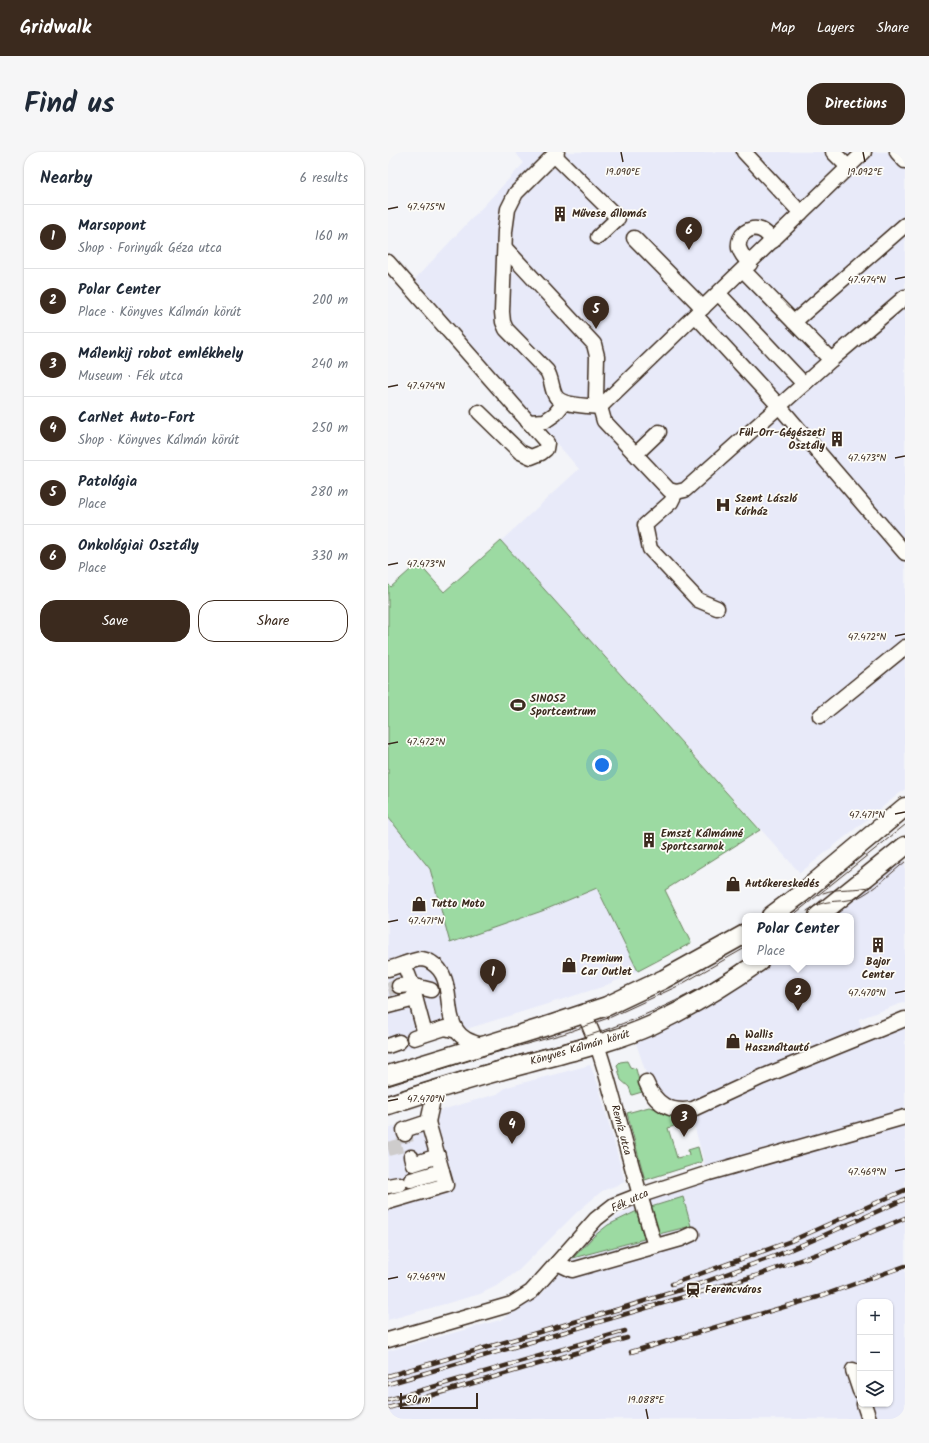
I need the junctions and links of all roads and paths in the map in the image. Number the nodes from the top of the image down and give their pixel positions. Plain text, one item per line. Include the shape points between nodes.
1 (744, 152) edge
2 (833, 152) edge
3 (864, 152) edge
4 (897, 152) edge
5 (556, 154) edge
6 (905, 162) edge
7 (848, 167) junction
8 (801, 213) junction
9 (905, 225) edge
10 (598, 237) dead end
11 (634, 238) dead end
12 (773, 241) junction
13 (505, 248) junction
14 (388, 262) edge
15 (746, 267) junction
16 (719, 294) junction
17 (905, 297) edge
18 (700, 312) junction
19 (794, 322) junction
20 (831, 360) junction
21 (804, 384) junction
22 (564, 403) junction
23 (779, 406) junction
24 (600, 407) junction
25 (480, 412) dead end
26 (528, 422) junction
27 (659, 432) dead end
28 (636, 454) junction
29 (676, 492) junction
30 (905, 553) edge
31 (717, 608) dead end
32 (905, 647) edge
33 (820, 716) dead end
34 (905, 807) edge
35 (905, 846) edge
36 (775, 913) edge
37 (822, 913) edge
38 (742, 936) edge
39 (404, 964) junction
40 (756, 965) edge
41 (388, 969) edge
42 (405, 985) junction
43 (431, 990) dead end
44 (414, 999) junction
45 (388, 1006) edge
46 (584, 1014) junction
47 (900, 1021) edge
48 (863, 1026) dead end
49 (457, 1031) junction
50 (597, 1044) junction
51 (483, 1046) junction
52 (388, 1075) edge
53 (646, 1082) dead end
54 (435, 1090) junction
55 (388, 1105) edge
56 (905, 1117) edge
57 (428, 1122) junction
58 (405, 1134) tunnel mouth
59 (438, 1156) junction
60 (411, 1157) dead end
61 (442, 1171) junction
62 (400, 1183) edge
63 (639, 1194) junction
64 (388, 1202) edge
65 (692, 1234) dead end
66 (655, 1246) junction
67 (557, 1263) junction
68 (388, 1340) edge
69 (853, 1370) dead end
70 (857, 1382) edge
71 (865, 1407) edge
72 (869, 1419) edge

1 - 8 street
2 - 7 street
3 - 7 street
4 - 6 street
5 - 10 street via 618,218
5 - 13 street via 512,200 508,209
7 - 8 street
8 - 12 street
9 - 19 street
11 - 18 street
12 - 15 street
12 - 15 street via 762,230 747,230 739,243
13 - 22 street via 503,322 506,329 551,376 555,396
13 - 24 street via 594,344 597,356 596,397
14 - 26 street
15 - 16 street
15 - 19 street
16 - 18 street
16 - 21 street
17 - 20 street
18 - 23 street
18 - 24 street
19 - 20 street
20 - 21 street
21 - 23 street
22 - 24 street
22 - 26 street via 545,421
23 - 29 street via 685,490
23 - 30 street
24 - 28 street via 604,421
25 - 26 street via 520,452 531,457 546,449 547,443
27 - 28 street
28 - 29 street via 669,490
29 - 31 street via 671,502 645,525 650,549 698,600
32 - 33 street
34 - 36 main road
35 - 37 main road
38 - 46 main road via 639,992
39 - 41 street
39 - 42 street
39 - 49 street via 421,959 439,967 445,978 452,1022
40 - 50 main road, Könyves Kálmán körút via 692,1005 652,1025
42 - 43 street
42 - 44 street
44 - 45 street
44 - 49 street via 420,1036 445,1028
46 - 50 street, Remíz utca
46 - 51 main road
47 - 48 street via 887,1016
47 - 53 street via 719,1092 693,1109 674,1110 666,1107 653,1096
49 - 51 street via 464,1038
50 - 54 main road, Könyves Kálmán körút
50 - 63 street, Remíz utca
51 - 52 main road
54 - 55 main road, Könyves Kálmán körút
54 - 57 street
56 - 63 street, Fék utca
57 - 58 street via 404,1130
57 - 59 street
59 - 60 street via 413,1164
59 - 61 street
61 - 62 street
61 - 64 street via 446,1185
63 - 66 street, Remíz utca
63 - 67 street, Fék utca via 614,1205 596,1219
65 - 66 street
66 - 67 street via 572,1270
67 - 68 street, Fék utca via 531,1292 512,1304
69 - 70 street
71 - 72 street

